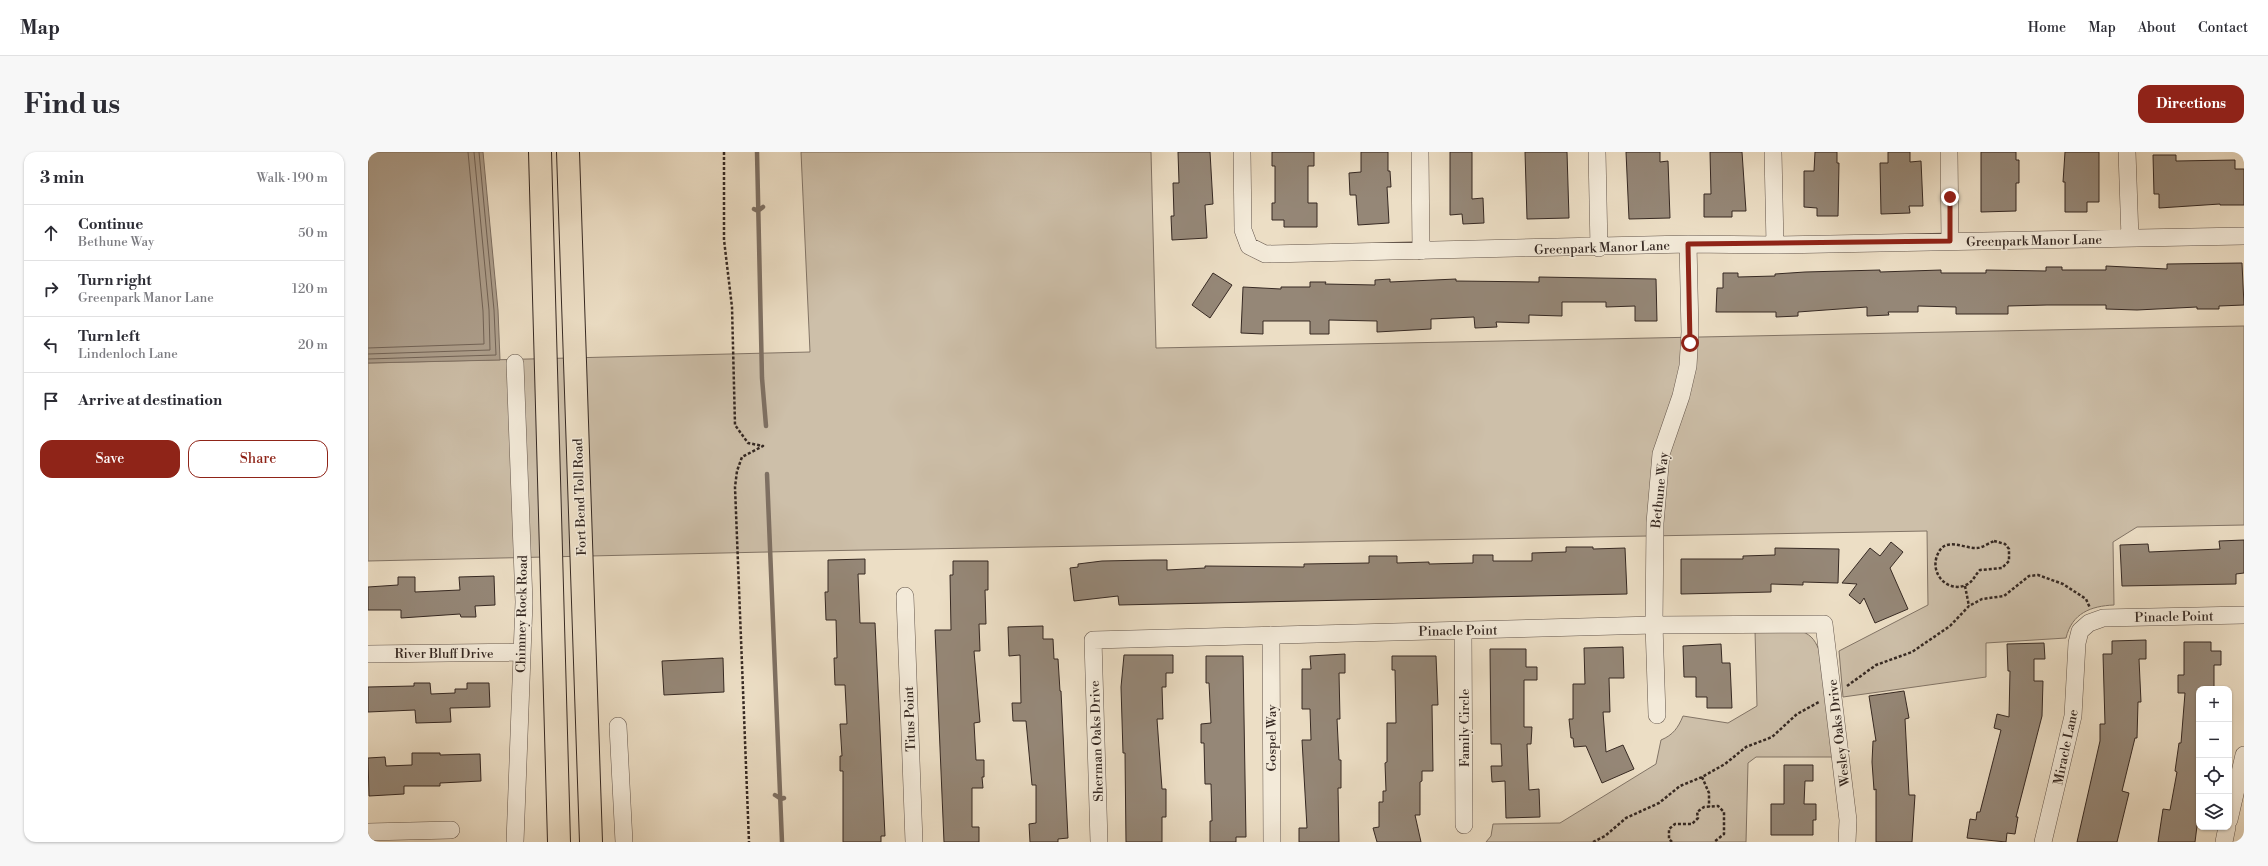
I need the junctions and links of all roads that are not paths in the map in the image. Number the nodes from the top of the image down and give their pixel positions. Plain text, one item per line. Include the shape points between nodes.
1 (540, 152) edge
2 (568, 152) edge
3 (1242, 152) edge
4 (1420, 152) edge
5 (1597, 152) edge
6 (1773, 152) edge
7 (1949, 152) edge
8 (2127, 152) edge
9 (2244, 236) edge
10 (2130, 238) junction
11 (1950, 241) junction
12 (1688, 244) junction
13 (1775, 245) junction
14 (1599, 248) junction
15 (1422, 251) junction
16 (516, 363) dead end
17 (905, 596) dead end
18 (2244, 615) edge
19 (2103, 618) joint
20 (1824, 624) joint
21 (1654, 626) junction
22 (1463, 630) junction
23 (1271, 634) junction
24 (1093, 640) joint
25 (521, 652) junction
26 (368, 654) edge
27 (1657, 715) dead end
28 (618, 726) dead end
29 (2244, 755) edge
30 (2232, 807) edge
31 (1464, 825) dead end
32 (451, 830) dead end
33 (2226, 830) edge
34 (368, 832) edge
35 (515, 842) edge
36 (559, 842) edge
37 (591, 842) edge
38 (624, 842) edge
39 (914, 842) edge
40 (1099, 842) edge
41 (1272, 842) edge
42 (1848, 842) edge
43 (2043, 842) edge
44 (2224, 842) edge

1 - 36 highway
2 - 37 highway, Fort Bend Toll Road
3 - 15 street, Greenpark Manor Lane via 1243,230 1249,246 1265,254
4 - 15 street
5 - 14 street
6 - 13 street
7 - 11 street
8 - 10 street
9 - 10 street, Greenpark Manor Lane
10 - 11 street, Greenpark Manor Lane
11 - 13 street, Greenpark Manor Lane
12 - 13 street, Greenpark Manor Lane
12 - 14 street, Greenpark Manor Lane
12 - 21 street, Bethune Way via 1688,366 1681,396 1661,454 1655,523
14 - 15 street, Greenpark Manor Lane
16 - 25 street, Chimney Rock Road via 524,602
17 - 39 street, Titus Point
18 - 19 street, Pinacle Point
19 - 43 street, Miracle Lane via 2089,623 2080,631 2078,637 2073,716
20 - 21 street, Pinacle Point
20 - 42 street, Wesley Oaks Drive via 1848,820
21 - 22 street, Pinacle Point
21 - 27 street, Bethune Way
22 - 23 street, Pinacle Point
22 - 31 street, Family Circle
23 - 24 street, Pinacle Point
23 - 41 street, Gospel Way
24 - 40 street, Sherman Oaks Drive
25 - 26 street, River Bluff Drive
25 - 35 street, Chimney Rock Road
28 - 38 street
29 - 30 street
32 - 34 street
33 - 44 street

